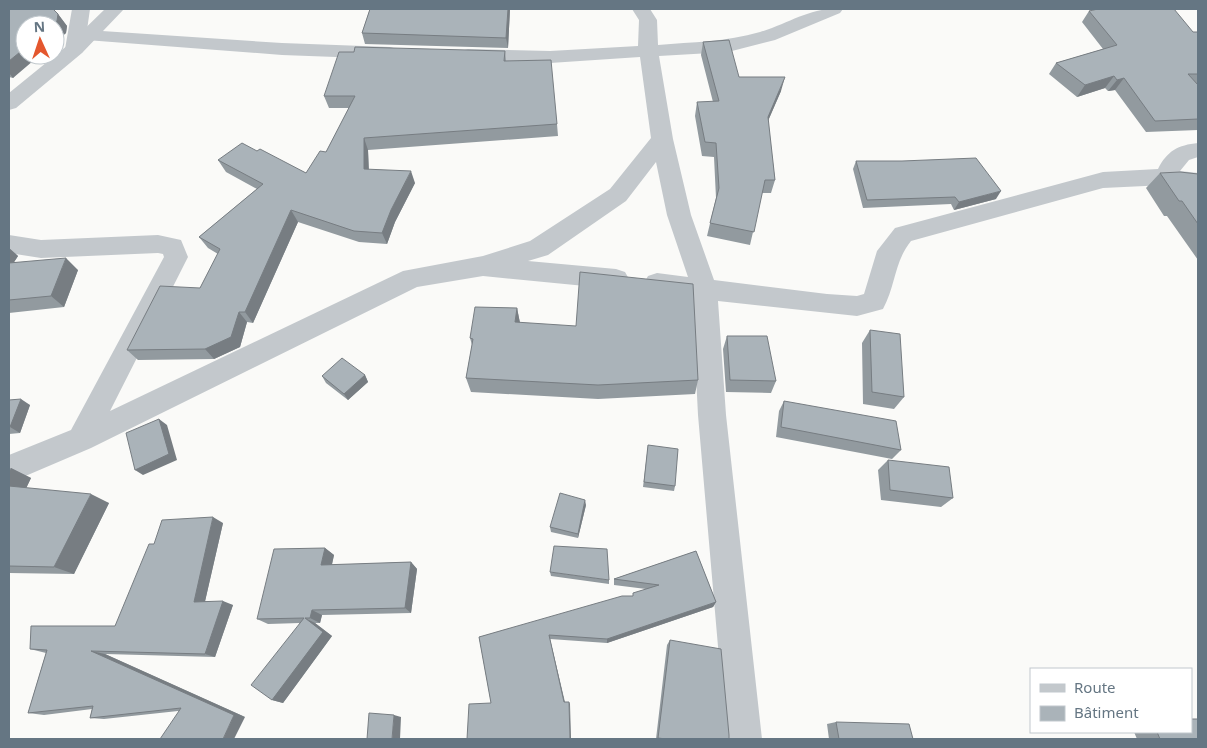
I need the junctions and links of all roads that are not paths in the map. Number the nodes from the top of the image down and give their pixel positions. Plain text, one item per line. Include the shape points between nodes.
1 (81, 9) edge
2 (115, 9) edge
3 (641, 9) edge
4 (834, 9) edge
5 (89, 35) junction
6 (648, 49) junction
7 (75, 50) junction
8 (410, 53) edge
9 (448, 54) edge
10 (9, 104) edge
11 (662, 139) junction
12 (1198, 150) edge
13 (1166, 177) junction
14 (1198, 181) edge
15 (9, 244) edge
16 (484, 266) junction
17 (704, 288) junction
18 (81, 439) junction
19 (9, 469) edge
20 (744, 739) edge

1 - 7 street
2 - 5 street
3 - 6 street via 648,20
4 - 6 street via 768,36 728,46
5 - 7 street
5 - 8 street via 282,49
6 - 9 street via 550,56
6 - 11 street
7 - 10 street
11 - 16 street via 618,195 539,248
11 - 17 street via 679,215
12 - 13 street via 1186,151 1173,159
13 - 14 street
13 - 17 street via 1103,180 902,234 889,251 874,302 856,306 827,304
15 - 18 street via 41,249 172,246 176,257
16 - 17 street
16 - 18 street via 412,278
17 - 20 street via 712,415
18 - 19 street

